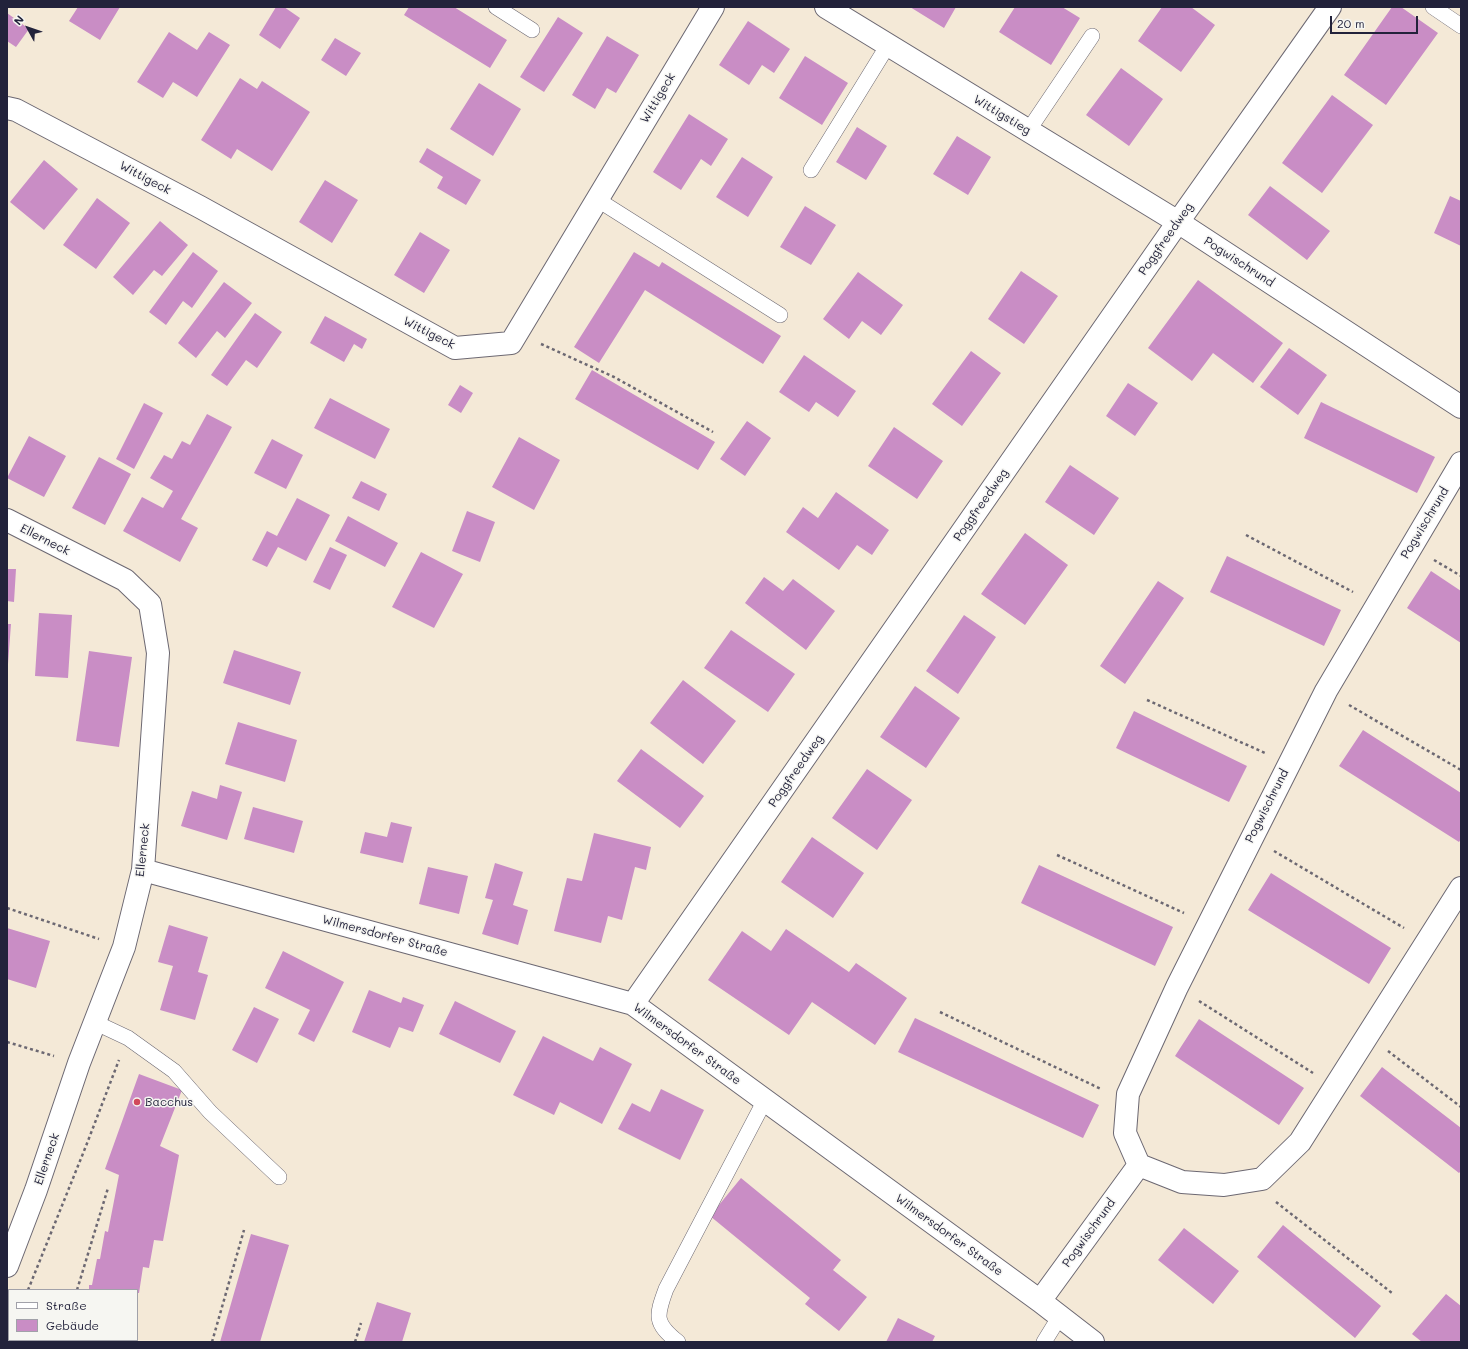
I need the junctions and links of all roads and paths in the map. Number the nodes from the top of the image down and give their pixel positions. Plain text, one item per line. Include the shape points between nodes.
1 (496, 7) edge
2 (713, 7) edge
3 (826, 7) edge
4 (1330, 7) edge
5 (1433, 7) edge
6 (1461, 26) edge
7 (532, 30) dead end
8 (1092, 36) dead end
9 (888, 45) junction
10 (7, 108) edge
11 (1028, 131) junction
12 (811, 170) dead end
13 (598, 200) junction
14 (1178, 222) junction
15 (780, 315) dead end
16 (517, 333) junction
17 (1461, 407) edge
18 (714, 432) dead end
19 (1461, 463) edge
20 (7, 520) edge
21 (1246, 535) dead end
22 (1377, 605) junction
23 (1326, 691) junction
24 (1147, 700) dead end
25 (1289, 764) junction
26 (1461, 770) edge
27 (1251, 838) junction
28 (1057, 855) dead end
29 (143, 870) junction
30 (1461, 888) edge
31 (7, 908) edge
32 (1208, 924) junction
33 (1427, 942) junction
34 (124, 947) junction
35 (1177, 987) junction
36 (633, 1004) junction
37 (940, 1012) dead end
38 (94, 1022) junction
39 (1368, 1036) junction
40 (128, 1038) junction
41 (7, 1042) edge
42 (79, 1063) junction
43 (1335, 1088) junction
44 (765, 1100) junction
45 (1127, 1102) junction
46 (1461, 1107) edge
47 (1139, 1165) junction
48 (280, 1177) dead end
49 (1262, 1179) junction
50 (108, 1188) dead end
51 (244, 1230) dead end
52 (7, 1266) edge
53 (28, 1289) edge
54 (78, 1289) edge
55 (1392, 1293) dead end
56 (1040, 1300) junction
57 (1060, 1316) junction
58 (361, 1323) dead end
59 (212, 1342) edge
60 (354, 1342) edge
61 (678, 1342) edge
62 (1044, 1342) edge
63 (1093, 1342) edge

1 - 7 lane
2 - 13 street, Wittigeck
3 - 9 street, Wittigstieg
4 - 14 street, Poggfreedweg
5 - 6 lane
8 - 11 lane
9 - 11 street, Wittigstieg
9 - 12 lane
10 - 16 street, Wittigeck via 16,110 200,207 455,348 511,343
11 - 14 street, Wittigstieg
13 - 15 lane
13 - 16 street, Wittigeck
14 - 17 street, Pogwischrund
14 - 36 street, Poggfreedweg
16 - 18 path via 614,377
19 - 22 street, Pogwischrund
20 - 29 street, Ellerneck via 125,580 150,604 158,653
21 - 22 path
22 - 23 street, Pogwischrund
23 - 25 street, Pogwischrund
23 - 26 path
24 - 25 path
25 - 27 street, Pogwischrund
27 - 32 street, Pogwischrund
27 - 33 path
28 - 32 path
29 - 34 street, Ellerneck
29 - 36 street, Wilmersdorfer Straße
30 - 33 street
31 - 34 path
32 - 35 street, Pogwischrund
33 - 39 street
34 - 38 street, Ellerneck
35 - 43 path
35 - 45 street, Pogwischrund via 1128,1094
36 - 44 street, Wilmersdorfer Straße
37 - 45 path
38 - 40 lane
38 - 42 street, Ellerneck
39 - 43 street
39 - 46 path
40 - 48 lane via 174,1072 210,1112
40 - 53 path
41 - 42 path
42 - 52 street, Ellerneck
43 - 49 street via 1300,1142
44 - 56 street, Wilmersdorfer Straße
44 - 61 lane via 666,1289 658,1310 660,1324
45 - 47 street, Pogwischrund via 1125,1133
47 - 49 street via 1182,1182 1224,1185
47 - 56 street, Pogwischrund
49 - 55 path via 1270,1198
50 - 54 path
51 - 59 path
56 - 57 street, Wilmersdorfer Straße
57 - 62 lane
57 - 63 street, Wilmersdorfer Straße
58 - 60 path

